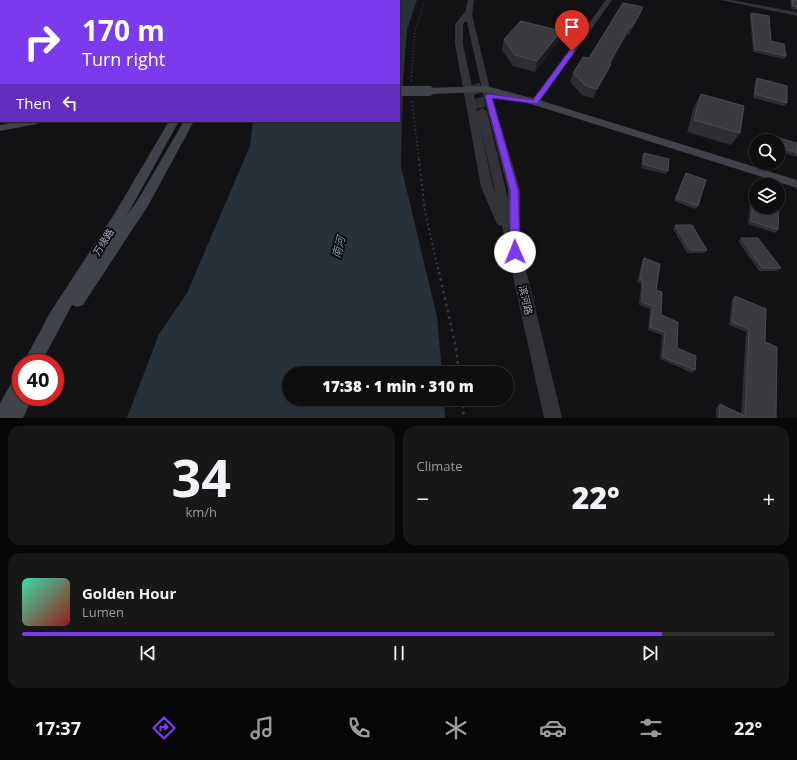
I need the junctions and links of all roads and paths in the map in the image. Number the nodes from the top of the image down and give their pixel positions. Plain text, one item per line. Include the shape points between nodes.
1 (425, 0) edge
2 (471, 0) edge
3 (609, 0) edge
4 (723, 0) edge
5 (468, 13) junction
6 (797, 14) edge
7 (410, 86) dead end
8 (471, 90) junction
9 (400, 91) edge
10 (487, 92) junction
11 (411, 94) dead end
12 (429, 94) junction
13 (400, 97) edge
14 (535, 102) junction
15 (482, 111) tunnel mouth
16 (32, 122) edge
17 (163, 122) edge
18 (173, 122) edge
19 (180, 122) edge
20 (188, 122) edge
21 (0, 128) edge
22 (797, 184) edge
23 (515, 252) junction
24 (63, 314) junction
25 (38, 354) edge
26 (46, 354) edge
27 (458, 366) edge
28 (12, 400) edge
29 (19, 406) edge
30 (463, 406) edge
31 (2, 418) edge
32 (13, 418) edge
33 (464, 418) edge
34 (553, 418) edge

1 - 7 path via 415,30
2 - 5 street
3 - 14 street
4 - 6 street
5 - 8 street via 459,24 459,44
5 - 10 street
8 - 10 main road
8 - 12 main road
8 - 23 street via 487,187
9 - 12 main road, bridge
10 - 14 main road
10 - 23 street via 514,190
11 - 27 path via 424,212
12 - 13 main road
14 - 22 main road
15 - 23 street, 滨河路
16 - 21 main road
17 - 24 main road via 112,210
18 - 24 main road, 万缘路
19 - 24 main road, 万缘路
20 - 24 main road via 144,201
23 - 34 street, 滨河路
24 - 25 main road, 万缘路
24 - 26 main road, 万缘路
28 - 31 main road
29 - 32 main road
30 - 33 path

